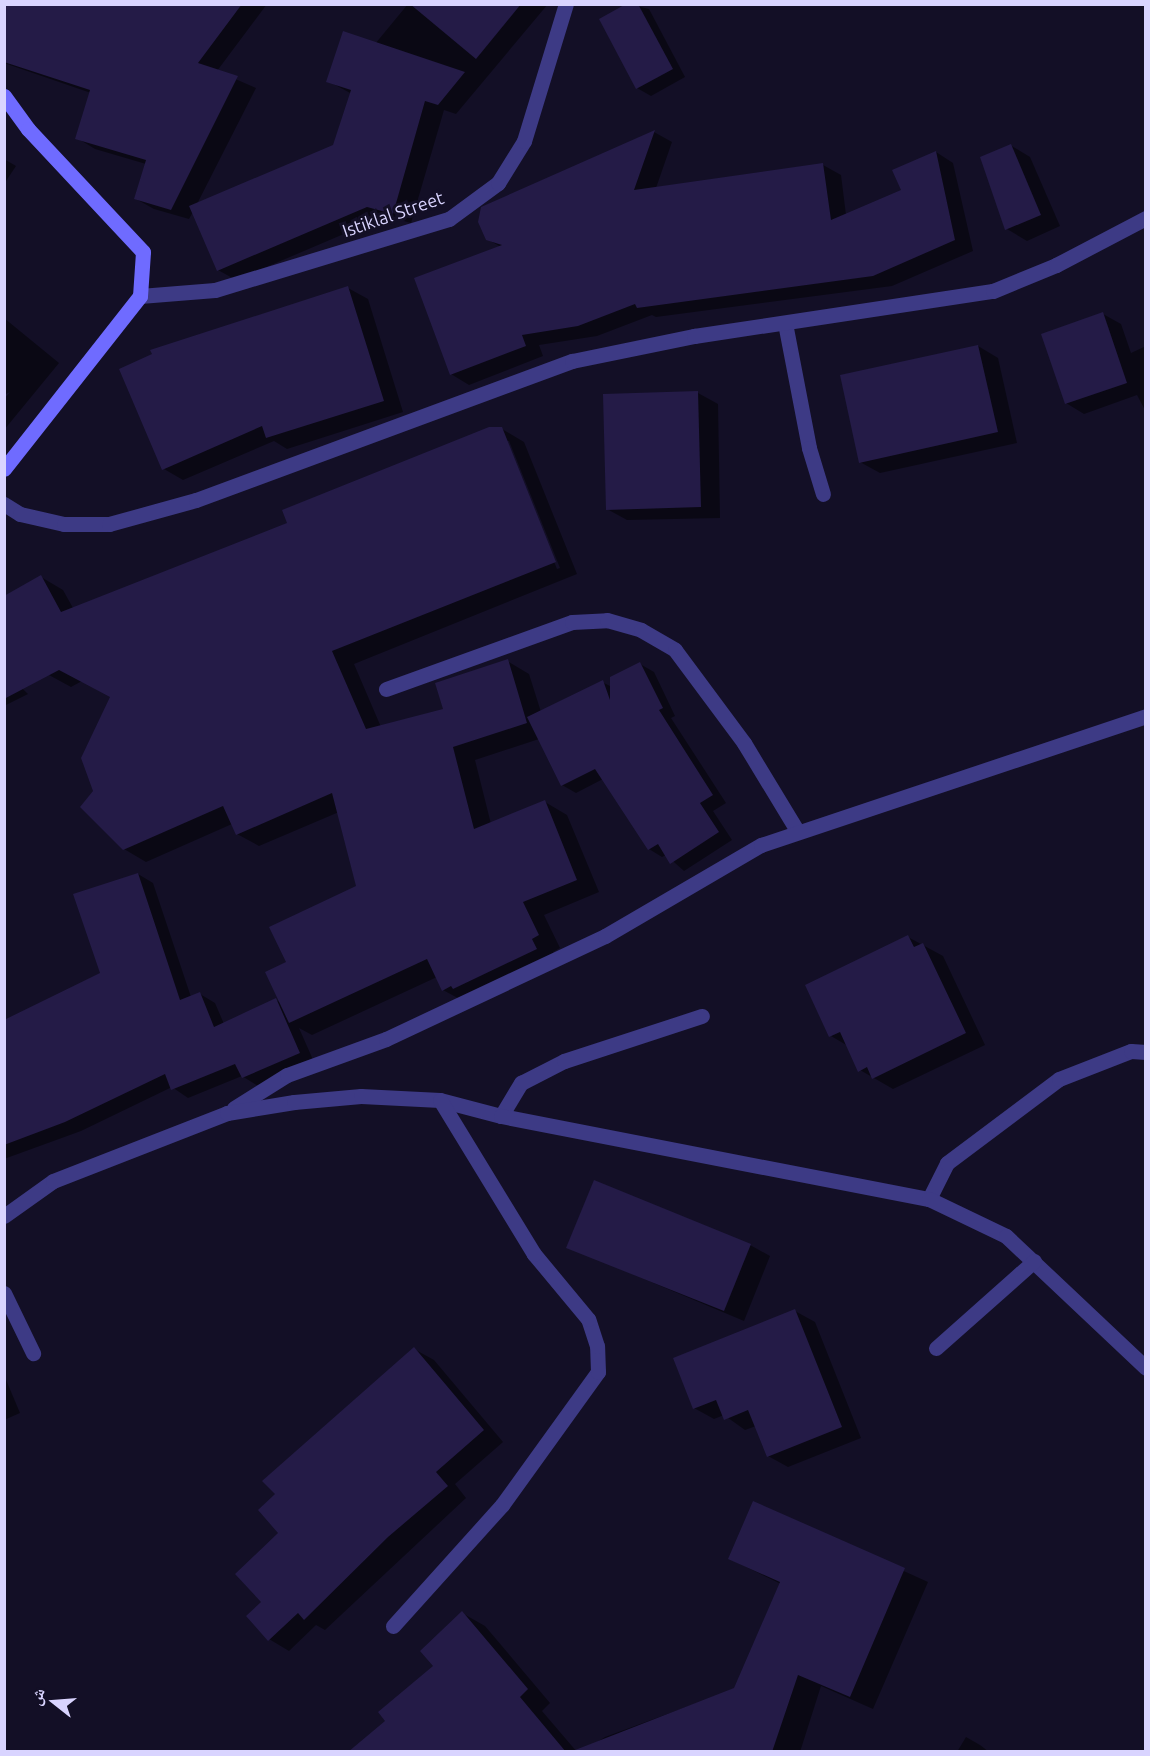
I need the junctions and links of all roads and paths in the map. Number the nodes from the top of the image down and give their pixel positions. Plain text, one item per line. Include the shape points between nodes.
1 (566, 4) edge
2 (4, 96) edge
3 (1146, 218) edge
4 (140, 296) junction
5 (785, 323) junction
6 (4, 469) edge
7 (823, 494) dead end
8 (4, 504) edge
9 (386, 689) dead end
10 (1146, 716) edge
11 (798, 832) junction
12 (702, 1016) dead end
13 (1146, 1052) edge
14 (440, 1100) junction
15 (227, 1113) junction
16 (501, 1116) junction
17 (929, 1199) junction
18 (4, 1216) edge
19 (1034, 1261) junction
20 (4, 1293) edge
21 (936, 1348) dead end
22 (33, 1353) dead end
23 (1146, 1368) edge
24 (393, 1626) dead end

1 - 4 street, Istiklal Street via 524,141 498,183 449,219 215,290
2 - 4 main road via 28,129 143,252
3 - 5 street via 1056,266 993,291
4 - 6 main road
5 - 7 street via 809,448
5 - 8 street via 694,336 572,361 196,500 109,524 64,524 20,514
9 - 11 street via 572,622 607,620 641,630 675,650 744,743
10 - 11 street
11 - 15 street via 761,845 605,936 488,994 386,1039 287,1076
12 - 16 street via 564,1061 521,1083
13 - 17 street via 1131,1051 1059,1079 947,1163
14 - 15 street via 362,1096 294,1101
14 - 16 street
14 - 24 street via 534,1254 588,1319 597,1346 598,1372 502,1505
15 - 18 street via 53,1181
16 - 17 street
17 - 19 street via 1006,1236
19 - 21 street
19 - 23 street
20 - 22 street

